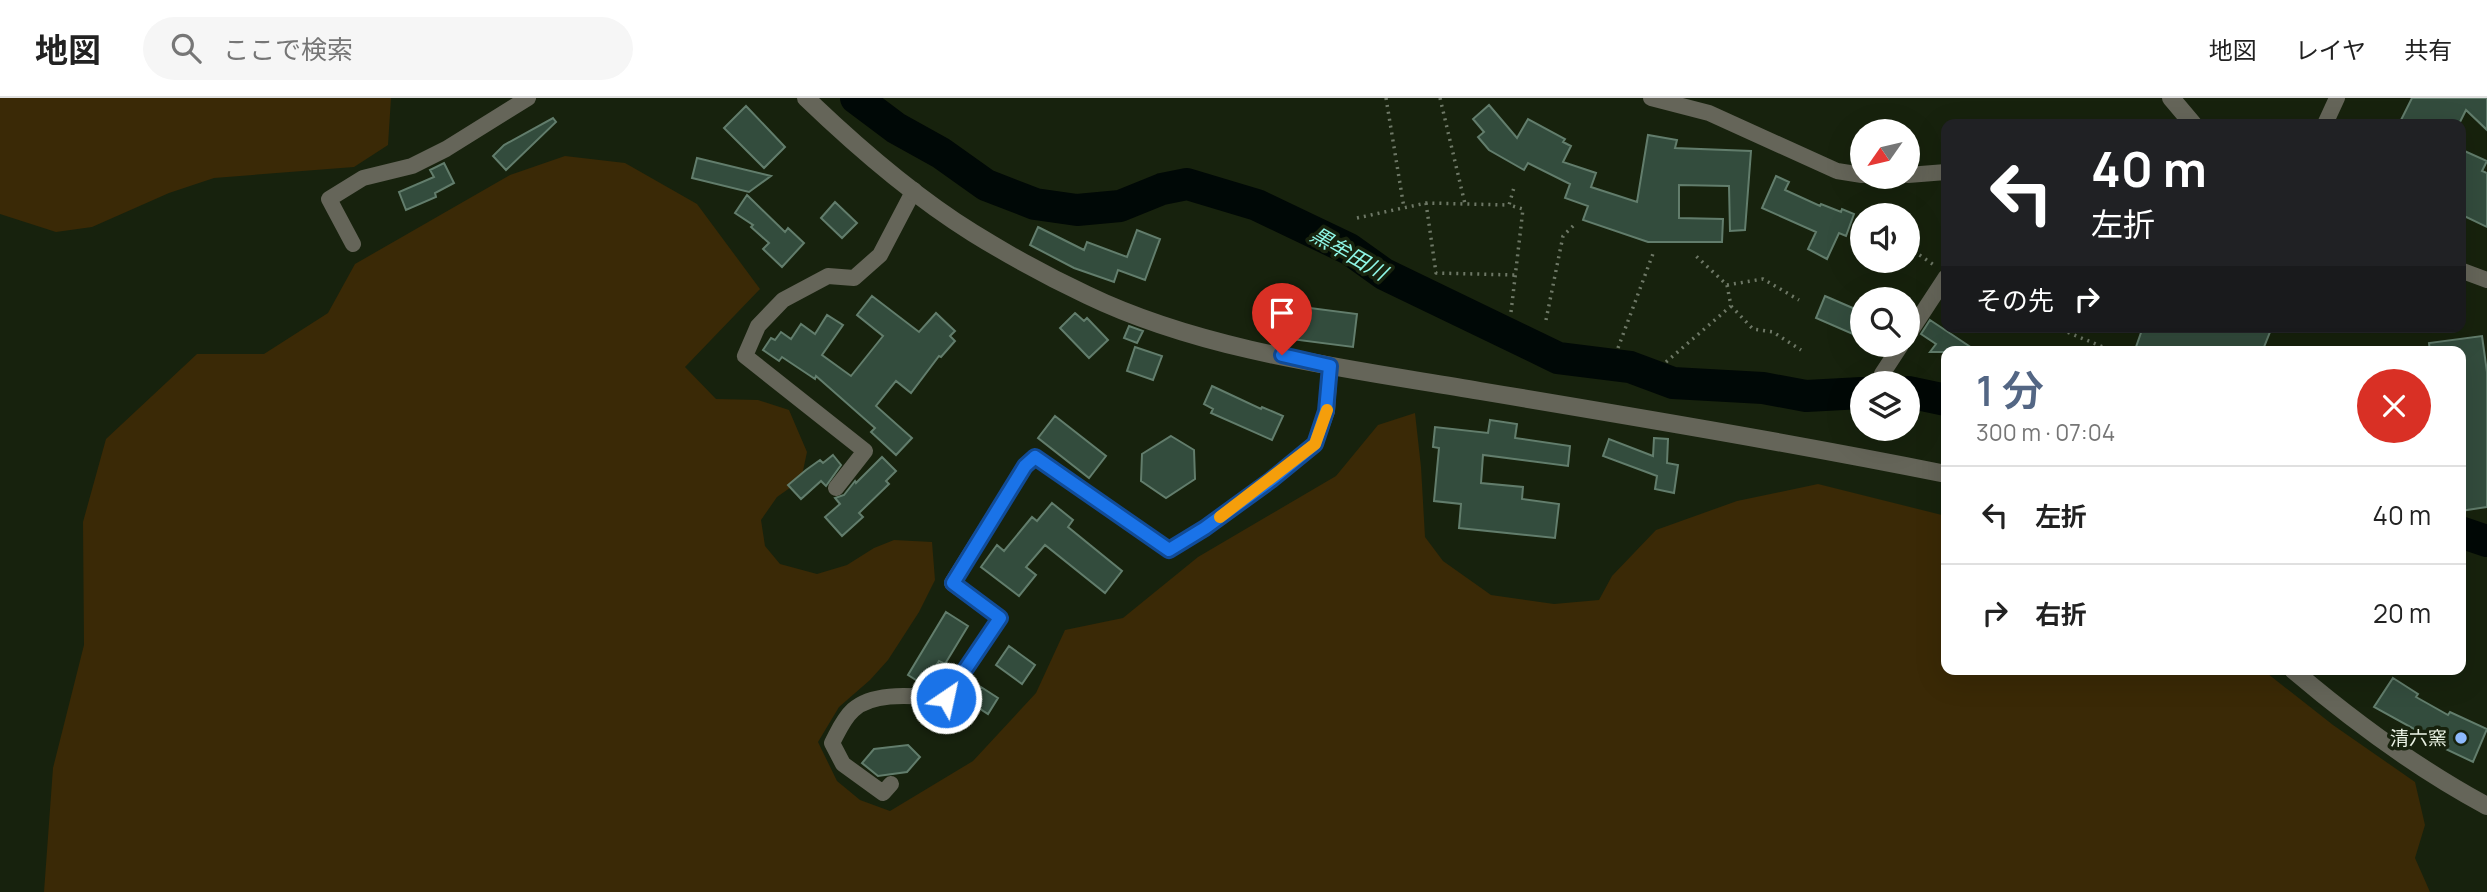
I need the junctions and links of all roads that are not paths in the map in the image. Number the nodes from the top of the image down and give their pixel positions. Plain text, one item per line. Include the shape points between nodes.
1 (528, 98) edge
2 (806, 98) edge
3 (1650, 98) edge
4 (2171, 98) edge
5 (2337, 98) edge
6 (2189, 119) edge
7 (2327, 119) edge
8 (1941, 172) edge
9 (1850, 174) edge
10 (1920, 174) edge
11 (914, 190) junction
12 (354, 244) dead end
13 (2466, 272) edge
14 (1941, 275) edge
15 (2487, 280) edge
16 (1920, 313) edge
17 (1330, 366) junction
18 (1941, 473) edge
19 (836, 488) dead end
20 (2299, 675) edge
21 (891, 784) dead end
22 (2487, 806) edge

1 - 12 street via 446,149 412,166 363,178 329,200
2 - 11 street via 853,143
3 - 9 street via 1709,113 1837,172
4 - 6 street
5 - 7 street
8 - 10 street
11 - 17 street via 973,233 1087,295 1210,339
11 - 19 street via 880,254 854,278 828,276 783,300 758,326 745,356 865,451
13 - 15 street
14 - 16 street
17 - 18 street via 1773,439
17 - 21 street via 1326,411 1315,444 1169,550 1035,457 1025,466 953,583 1000,618 946,698 896,695 865,702 853,709 832,743 843,764 883,793
20 - 22 street via 2347,716

